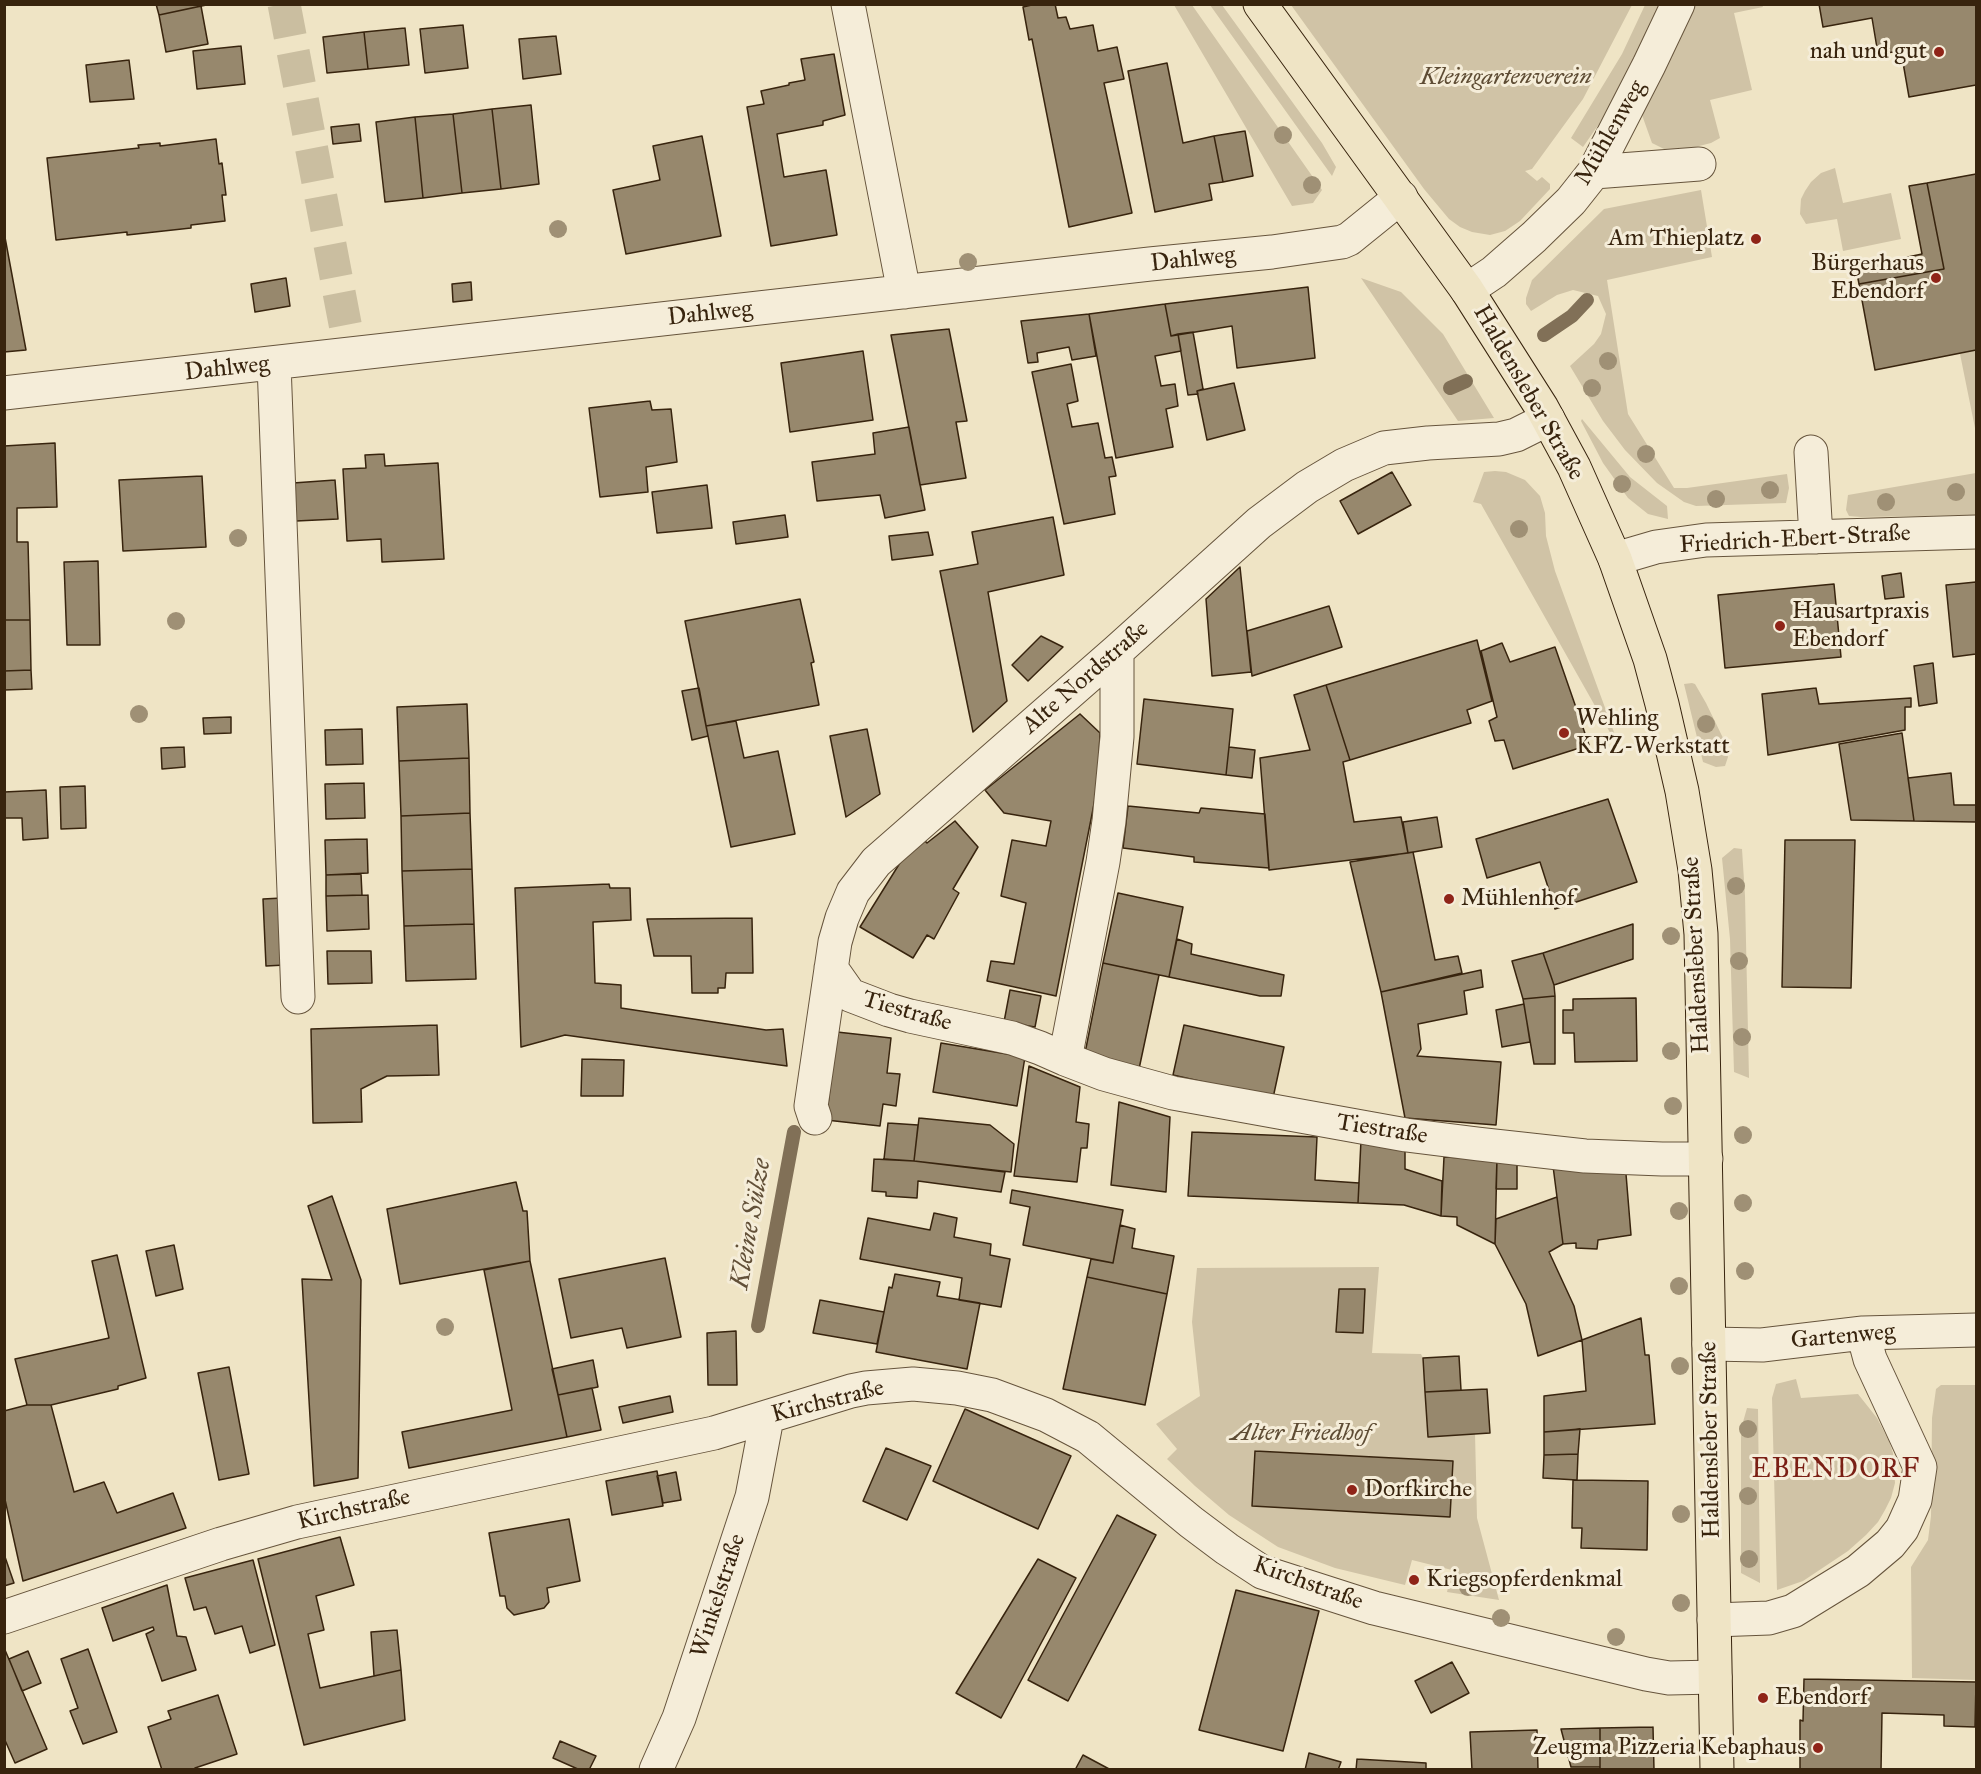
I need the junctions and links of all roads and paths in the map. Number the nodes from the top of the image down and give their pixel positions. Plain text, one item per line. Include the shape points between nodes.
1 (848, 4) edge
2 (1260, 4) edge
3 (1678, 4) edge
4 (1699, 164) dead end
5 (1594, 172) junction
6 (1401, 197) junction
7 (1467, 290) junction
8 (903, 292) junction
9 (274, 364) junction
10 (4, 393) edge
11 (1548, 419) junction
12 (1811, 452) dead end
13 (1977, 532) edge
14 (1816, 537) junction
15 (1615, 559) junction
16 (1117, 651) junction
17 (831, 968) junction
18 (298, 997) dead end
19 (1065, 1059) junction
20 (815, 1118) dead end
21 (1706, 1159) junction
22 (1977, 1330) edge
23 (1863, 1333) junction
24 (1710, 1344) junction
25 (766, 1418) junction
26 (4, 1617) edge
27 (1714, 1620) junction
28 (1715, 1677) junction
29 (656, 1770) edge
30 (1717, 1770) edge

1 - 8 street
2 - 6 main road, Haldensleber Straße
3 - 5 street, Mühlenweg
4 - 5 street
5 - 7 street, Mühlenweg via 1534,237
6 - 7 main road, Haldensleber Straße
6 - 8 street, Dahlweg via 1342,242
7 - 11 main road, Haldensleber Straße
8 - 9 street, Dahlweg
9 - 10 street, Dahlweg
9 - 18 street
11 - 15 main road, Haldensleber Straße
11 - 16 street, Alte Nordstraße via 1499,439 1384,448 1344,465 1266,517
12 - 14 street
13 - 14 street, Friedrich-Ebert-Straße
14 - 15 street, Friedrich-Ebert-Straße via 1687,542
15 - 21 main road, Haldensleber Straße via 1662,704 1695,870 1701,934
16 - 17 street, Alte Nordstraße via 876,862 859,882 842,918
16 - 19 street via 1117,737 1109,821
17 - 19 street, Tiestraße via 850,995 910,1016 1012,1038
17 - 20 street, Alte Nordstraße via 811,1106
19 - 21 street, Tiestraße via 1173,1093 1406,1135 1585,1156
21 - 24 main road, Haldensleber Straße
22 - 23 street, Gartenweg
23 - 24 street, Gartenweg via 1762,1345
23 - 27 street via 1870,1359 1920,1467 1915,1500 1902,1530 1858,1571 1793,1611 1768,1618
24 - 27 main road, Haldensleber Straße
25 - 26 street, Kirchstraße via 714,1433 297,1522
25 - 28 street, Kirchstraße via 839,1394 881,1386 934,1385 992,1395 1046,1415 1088,1437 1191,1522 1262,1572 1374,1608 1636,1671 1669,1678
25 - 29 street, Winkelstraße via 752,1497 679,1719
27 - 28 main road, Haldensleber Straße
28 - 30 main road, Haldensleber Straße

